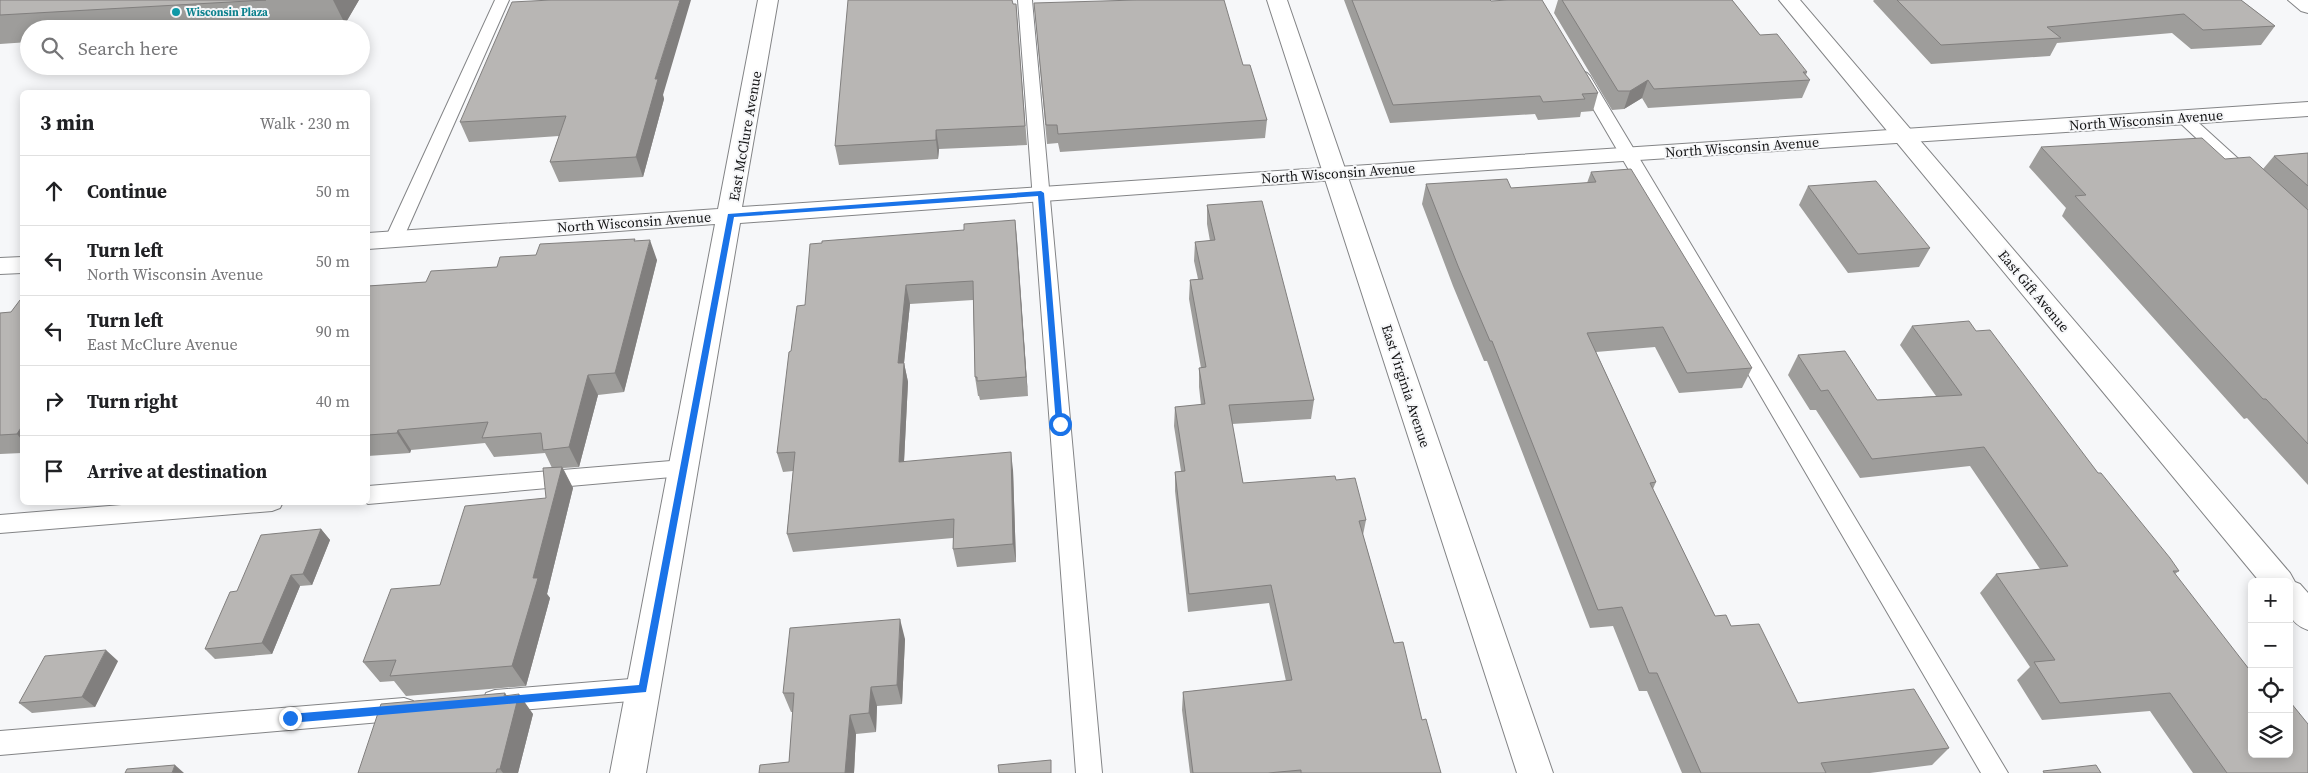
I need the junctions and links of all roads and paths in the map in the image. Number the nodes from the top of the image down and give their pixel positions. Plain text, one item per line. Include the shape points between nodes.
1 (502, 0) edge
2 (768, 0) edge
3 (1025, 0) edge
4 (1276, 0) edge
5 (1789, 0) edge
6 (2298, 0) edge
7 (2308, 7) edge
8 (1576, 65) edge
9 (2308, 109) edge
10 (2183, 117) junction
11 (1904, 136) junction
12 (1630, 154) junction
13 (1335, 173) junction
14 (2260, 188) edge
15 (1041, 193) junction
16 (731, 215) junction
17 (394, 239) junction
18 (370, 241) edge
19 (20, 264) edge
20 (0, 266) edge
21 (683, 468) junction
22 (370, 494) edge
23 (235, 505) edge
24 (0, 524) edge
25 (2277, 578) edge
26 (2293, 598) edge
27 (2308, 616) edge
28 (643, 689) junction
29 (476, 703) edge
30 (427, 707) edge
31 (0, 744) edge
32 (628, 773) edge
33 (1089, 773) edge
34 (1535, 773) edge
35 (1995, 773) edge

1 - 17 lane
2 - 16 street, East McClure Avenue
3 - 15 lane
4 - 13 street, East Virginia Avenue
5 - 11 street, East Gift Avenue
6 - 7 street
8 - 12 lane
9 - 10 street, North Wisconsin Avenue
10 - 11 street, North Wisconsin Avenue
10 - 14 lane
11 - 12 street, North Wisconsin Avenue
11 - 25 street, East Gift Avenue
12 - 13 street, North Wisconsin Avenue
12 - 35 lane
13 - 15 street, North Wisconsin Avenue
13 - 34 street, East Virginia Avenue
15 - 16 street, North Wisconsin Avenue
15 - 33 lane
16 - 17 street, North Wisconsin Avenue
16 - 21 street, East McClure Avenue
17 - 18 street, North Wisconsin Avenue
19 - 20 street
21 - 22 lane
21 - 28 street, East McClure Avenue
23 - 24 lane
26 - 27 street
28 - 29 lane
28 - 32 street, East McClure Avenue
30 - 31 lane

